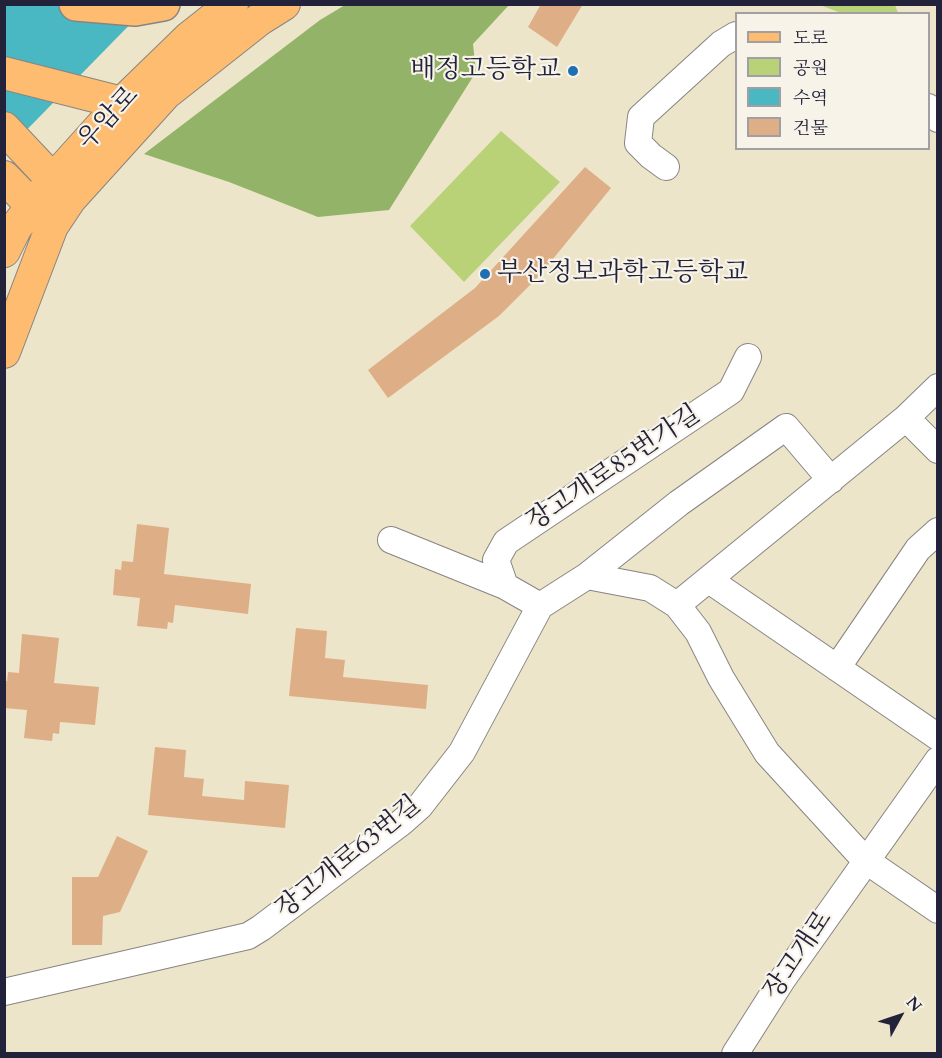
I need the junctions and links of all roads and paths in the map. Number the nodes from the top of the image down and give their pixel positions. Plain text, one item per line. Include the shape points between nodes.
1 (76, 4) edge
2 (163, 4) edge
3 (232, 4) edge
4 (284, 4) edge
5 (735, 36) edge
6 (4, 73) edge
7 (122, 103) junction
8 (11, 135) edge
9 (666, 166) dead end
10 (4, 177) edge
11 (62, 189) junction
12 (42, 216) junction
13 (4, 251) edge
14 (4, 352) edge
15 (748, 357) dead end
16 (938, 387) edge
17 (906, 418) junction
18 (938, 450) edge
19 (831, 480) junction
20 (938, 531) edge
21 (391, 540) dead end
22 (587, 576) junction
23 (709, 580) junction
24 (505, 585) junction
25 (677, 605) junction
26 (540, 606) junction
27 (837, 668) junction
28 (938, 737) edge
29 (938, 760) edge
30 (865, 860) junction
31 (938, 910) edge
32 (4, 992) edge
33 (735, 1053) edge

1 - 2 highway via 135,9
3 - 7 main road, 우암로
4 - 11 main road, 우암로 via 165,94
5 - 9 street via 641,117 638,143
6 - 7 main road
7 - 11 main road, 우암로
8 - 11 main road
10 - 12 main road
11 - 12 main road, 우암로
12 - 13 main road, 우암로 via 16,227
12 - 14 main road, 우암로
15 - 24 street, 장고개로85번가길 via 731,391 506,542 496,560
16 - 17 street
17 - 18 street
17 - 19 street
19 - 22 street, 장고개로63번길 via 786,427 679,503
19 - 23 street
20 - 27 street via 918,549
21 - 24 street
22 - 25 street via 650,588
22 - 26 street, 장고개로63번길
23 - 25 street
23 - 27 street
24 - 26 street
25 - 30 street via 699,632 721,678 767,753
26 - 32 street, 장고개로63번길 via 462,752 420,806 261,928 248,936
27 - 28 street
29 - 30 street, 장고개로
30 - 31 street
30 - 33 street, 장고개로

